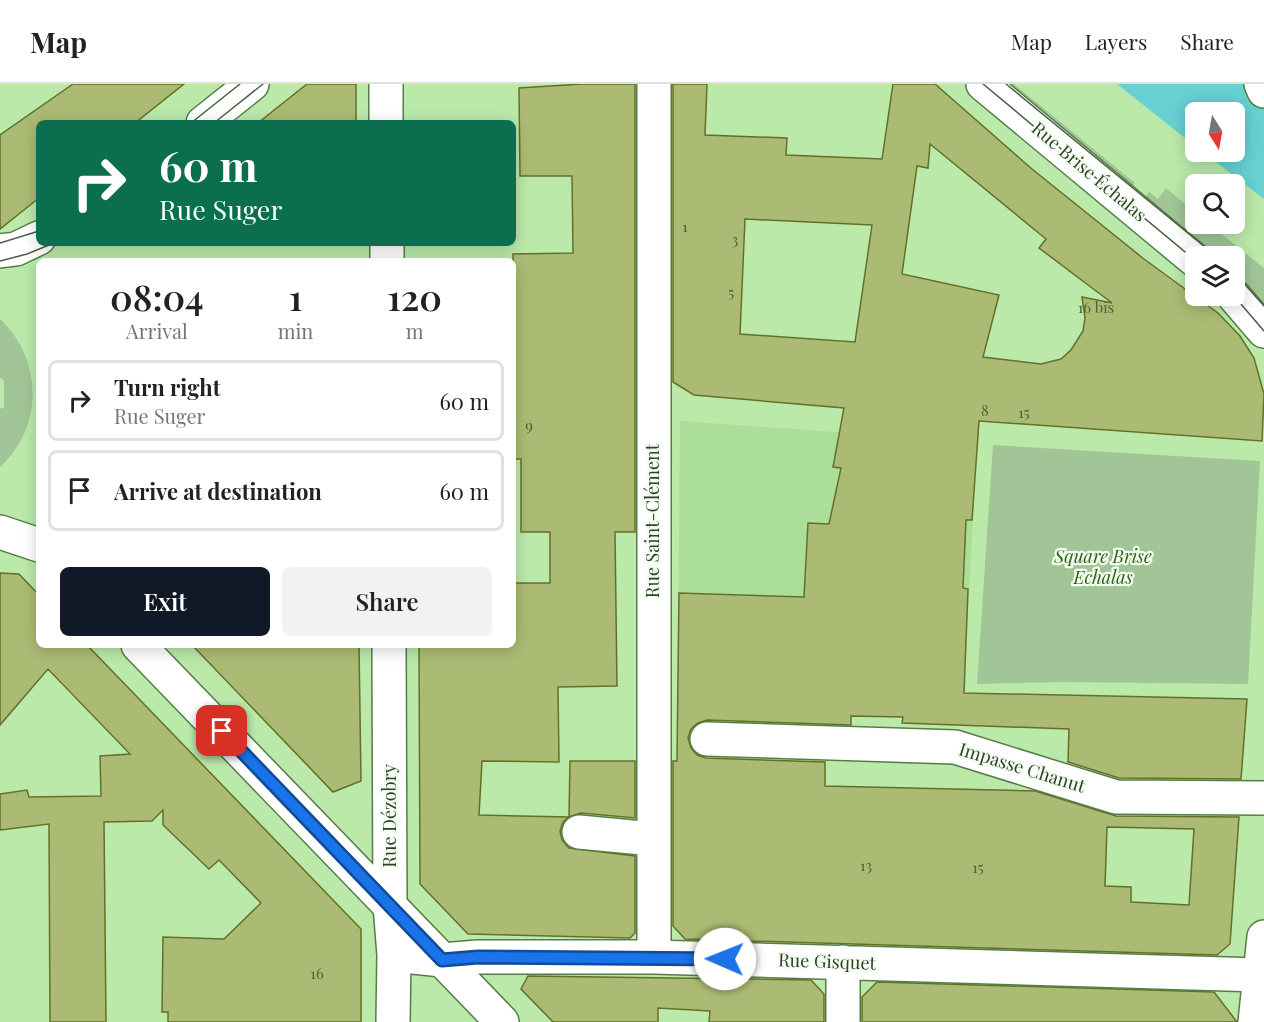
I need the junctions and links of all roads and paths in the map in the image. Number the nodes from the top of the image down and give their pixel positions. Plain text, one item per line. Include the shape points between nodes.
1 (252, 84) edge
2 (386, 84) edge
3 (654, 84) edge
4 (983, 84) edge
5 (1261, 84) edge
6 (1264, 91) edge
7 (207, 120) edge
8 (386, 120) edge
9 (36, 239) edge
10 (0, 251) edge
11 (1185, 252) edge
12 (1243, 306) edge
13 (1264, 331) edge
14 (0, 532) edge
15 (36, 544) edge
16 (141, 648) edge
17 (389, 648) edge
18 (707, 739) dead end
19 (1264, 798) edge
20 (579, 832) dead end
21 (653, 839) junction
22 (390, 905) junction
23 (1264, 937) edge
24 (394, 955) junction
25 (654, 957) junction
26 (442, 960) junction
27 (843, 962) junction
28 (1260, 975) junction
29 (393, 1022) edge
30 (502, 1022) edge
31 (843, 1022) edge
32 (1255, 1022) edge

1 - 7 street
2 - 8 street
3 - 21 street, Rue Saint-Clément
4 - 11 street, Rue Brise Échalas
5 - 6 street
9 - 10 street
12 - 13 street
14 - 15 street
16 - 22 street
17 - 22 street, Rue Dézobry
18 - 19 street, Impasse Chanut via 955,747 1116,797
20 - 21 street
21 - 25 street, Rue Saint-Clément
22 - 24 street, Rue Dézobry
22 - 26 street
23 - 28 street
24 - 26 street, Rue Gisquet
24 - 29 street, Rue Dézobry
25 - 26 street, Rue Gisquet
25 - 27 street, Rue Gisquet
26 - 30 street
27 - 28 street, Rue Gisquet
27 - 31 street
28 - 32 street

